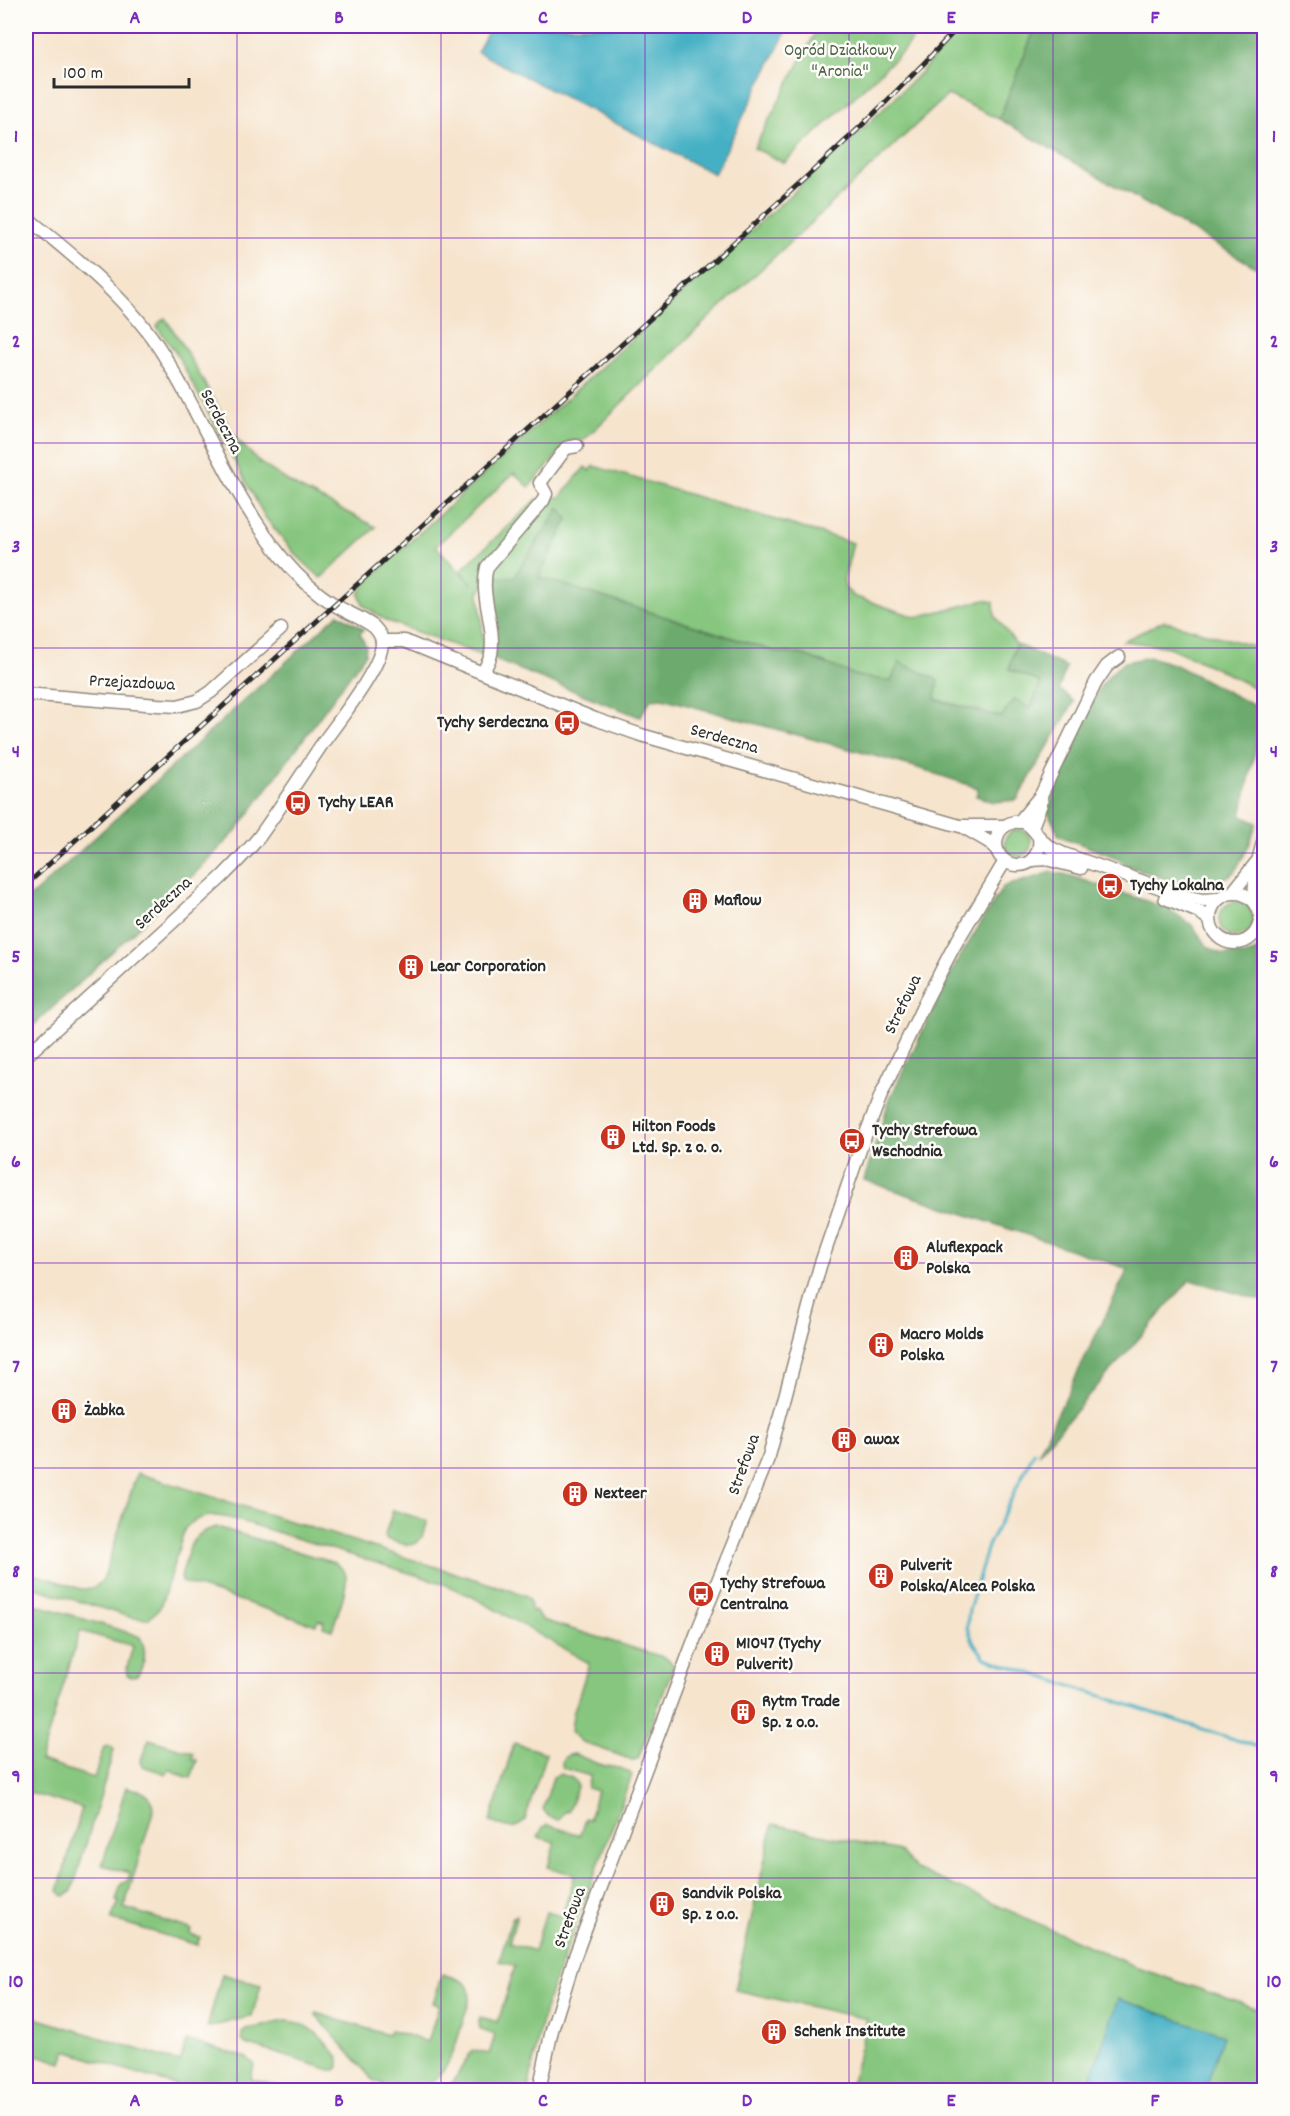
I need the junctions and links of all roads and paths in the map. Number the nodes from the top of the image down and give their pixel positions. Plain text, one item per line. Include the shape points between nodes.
1 (26, 217) edge
2 (577, 446) dead end
3 (281, 629) dead end
4 (382, 641) junction
5 (1119, 657) dead end
6 (483, 672) junction
7 (26, 694) edge
8 (1041, 795) junction
9 (1019, 822) junction
10 (960, 826) junction
11 (1005, 826) junction
12 (1035, 832) junction
13 (1264, 840) edge
14 (996, 849) junction
15 (1032, 860) junction
16 (1005, 861) junction
17 (1257, 862) junction
18 (1233, 892) junction
19 (1217, 899) junction
20 (1256, 902) junction
21 (1209, 919) junction
22 (26, 1056) edge
23 (539, 2091) edge

1 - 4 street, Serdeczna via 89,270 141,324 162,353 245,505 295,573 334,605 374,627
2 - 6 street via 566,448 540,483 546,494 543,501 488,567 484,580 491,655
3 - 7 street, Przejazdowa via 211,692 177,706
4 - 6 street, Serdeczna via 404,641
4 - 22 street, Serdeczna via 377,662 363,685 247,851
5 - 8 street via 1096,682
6 - 10 street, Serdeczna via 635,734
8 - 9 street
8 - 12 street
9 - 11 street
9 - 12 street
10 - 11 street, Serdeczna
10 - 14 street, Serdeczna
11 - 14 street via 996,838
12 - 15 street via 1039,849
12 - 19 street via 1048,846 1064,854 1184,896
13 - 17 street
14 - 16 street
15 - 16 street via 1016,866
15 - 21 street via 1046,859 1083,869 1176,902
16 - 23 street, Strefowa via 925,1002 862,1144 822,1260 769,1456 699,1627 575,1956 552,2030
17 - 18 street
17 - 20 street
18 - 19 street
18 - 20 street
19 - 21 street
20 - 21 street via 1260,916 1257,930 1240,943 1220,938

